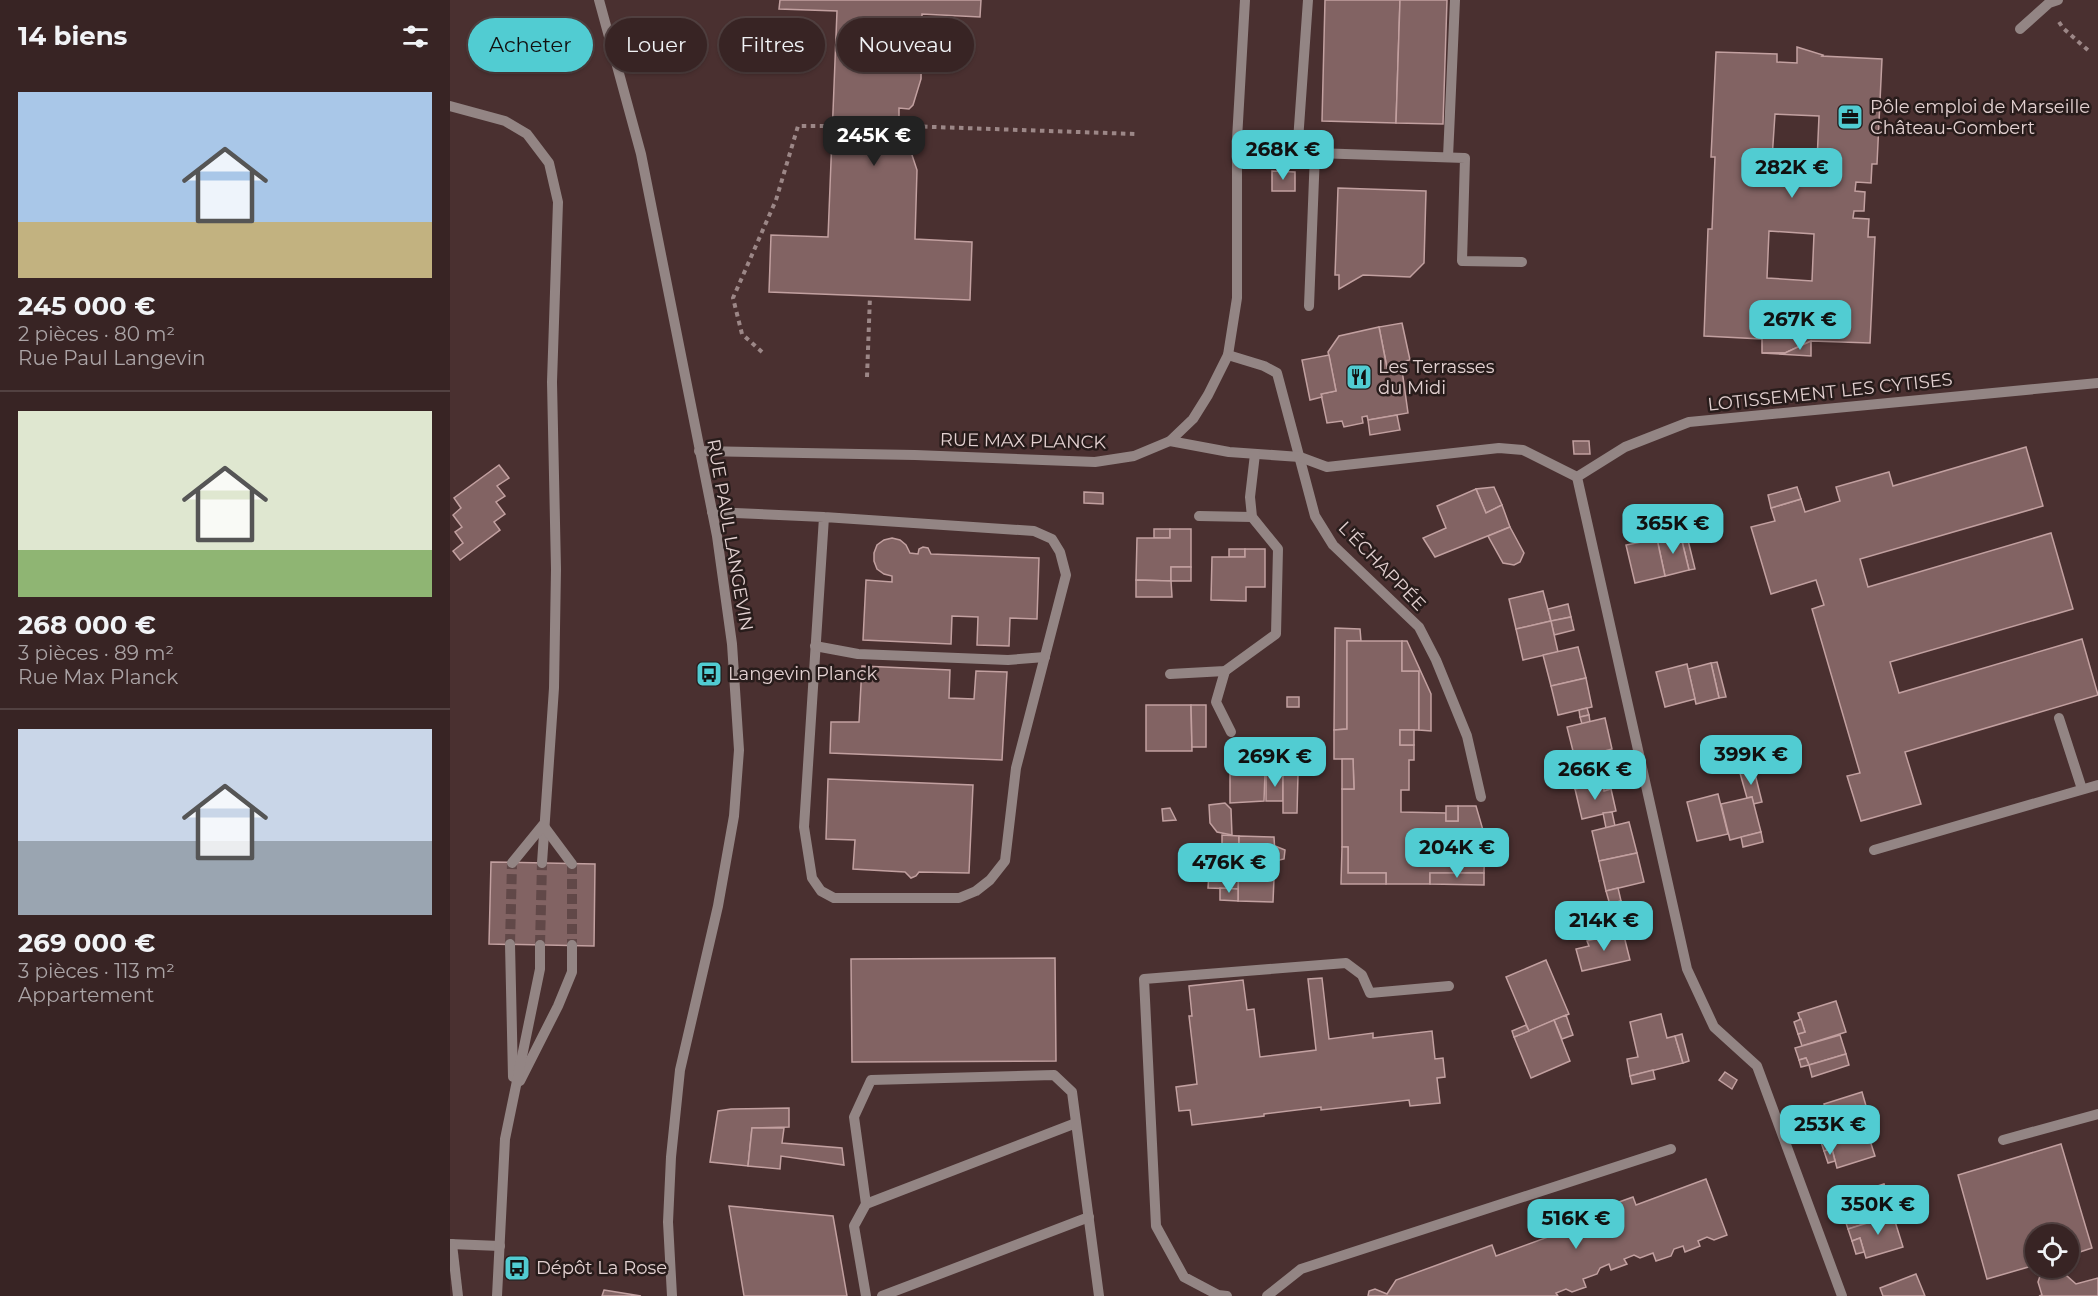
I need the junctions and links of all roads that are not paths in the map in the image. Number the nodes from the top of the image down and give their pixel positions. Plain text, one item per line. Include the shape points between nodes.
1 (599, 0) edge
2 (1245, 0) edge
3 (1308, 0) edge
4 (1455, 0) edge
5 (2054, 2) edge
6 (2020, 29) dead end
7 (450, 106) edge
8 (1237, 139) junction
9 (1298, 141) junction
10 (1315, 153) junction
11 (1448, 157) junction
12 (1522, 262) dead end
13 (1309, 306) dead end
14 (1228, 355) junction
15 (2098, 383) edge
16 (1170, 441) junction
17 (699, 450) junction
18 (1255, 454) junction
19 (1300, 457) junction
20 (1577, 477) junction
21 (712, 512) junction
22 (1199, 516) dead end
23 (824, 517) junction
24 (1252, 517) junction
25 (815, 646) junction
26 (1045, 657) junction
27 (1225, 671) junction
28 (1170, 674) dead end
29 (2059, 718) dead end
30 (1231, 732) dead end
31 (2098, 785) edge
32 (2082, 789) junction
33 (1481, 797) dead end
34 (543, 825) junction
35 (1874, 850) dead end
36 (512, 863) tunnel mouth
37 (542, 863) tunnel mouth
38 (572, 864) tunnel mouth
39 (510, 944) tunnel mouth
40 (540, 945) tunnel mouth
41 (572, 945) tunnel mouth
42 (1449, 986) dead end
43 (513, 1095) junction
44 (2098, 1114) edge
45 (1076, 1123) junction
46 (2003, 1140) dead end
47 (1671, 1149) dead end
48 (866, 1204) junction
49 (1089, 1216) junction
50 (451, 1244) edge
51 (500, 1246) junction
52 (458, 1296) edge
53 (497, 1296) edge
54 (672, 1296) edge
55 (866, 1296) edge
56 (882, 1296) edge
57 (1099, 1296) edge
58 (1227, 1296) edge
59 (1267, 1296) edge
60 (1842, 1296) edge

1 - 17 street, RUE PAUL LANGEVIN via 641,154
2 - 8 street, RUE MAX PLANCK
3 - 9 street
4 - 11 street
5 - 6 street
7 - 34 street via 505,121 527,134 549,163 558,202 552,382 554,688
8 - 9 street
8 - 14 street, RUE MAX PLANCK via 1237,298
9 - 10 street
10 - 11 street
10 - 13 street
11 - 12 street via 1466,158 1462,261
14 - 16 street, RUE MAX PLANCK via 1198,411
14 - 19 street, L'ÉCHAPPÉE via 1277,373
15 - 20 street, LOTISSEMENT LES CYTISES via 1689,422 1625,447
16 - 17 street, RUE MAX PLANCK via 1134,456 1095,462
16 - 18 street
17 - 21 street, RUE PAUL LANGEVIN
18 - 19 street
18 - 24 street
19 - 20 street via 1327,468 1499,448 1523,450
19 - 33 street, L'ÉCHAPPÉE via 1315,516 1334,545 1419,627 1467,736
20 - 60 street via 1687,969 1714,1027 1757,1066
21 - 23 street
21 - 54 street, RUE PAUL LANGEVIN via 732,644 739,750 734,816 718,906 680,1070 668,1222
22 - 24 street
23 - 25 street
23 - 26 street via 1034,531 1052,538 1066,575
24 - 27 street via 1278,549 1276,634
25 - 26 street via 858,654 1008,660
25 - 26 street via 804,827 812,878 821,891 834,898 959,898 990,880 1005,861 1016,768
27 - 28 street
27 - 30 street via 1216,702
29 - 32 street
31 - 32 street
32 - 35 street
34 - 36 street
34 - 37 street
34 - 38 street
39 - 43 street
40 - 43 street via 540,969
41 - 43 street via 572,972
42 - 58 street via 1370,993 1362,975 1346,963 1144,979 1156,1226 1184,1277
43 - 51 street via 505,1138
44 - 46 street
45 - 48 street
45 - 48 street via 1072,1092 1054,1075 871,1080 854,1117
45 - 49 street
47 - 59 street via 1301,1269
48 - 55 street via 854,1226
49 - 56 street
49 - 57 street
50 - 51 street
50 - 52 street
51 - 53 street

